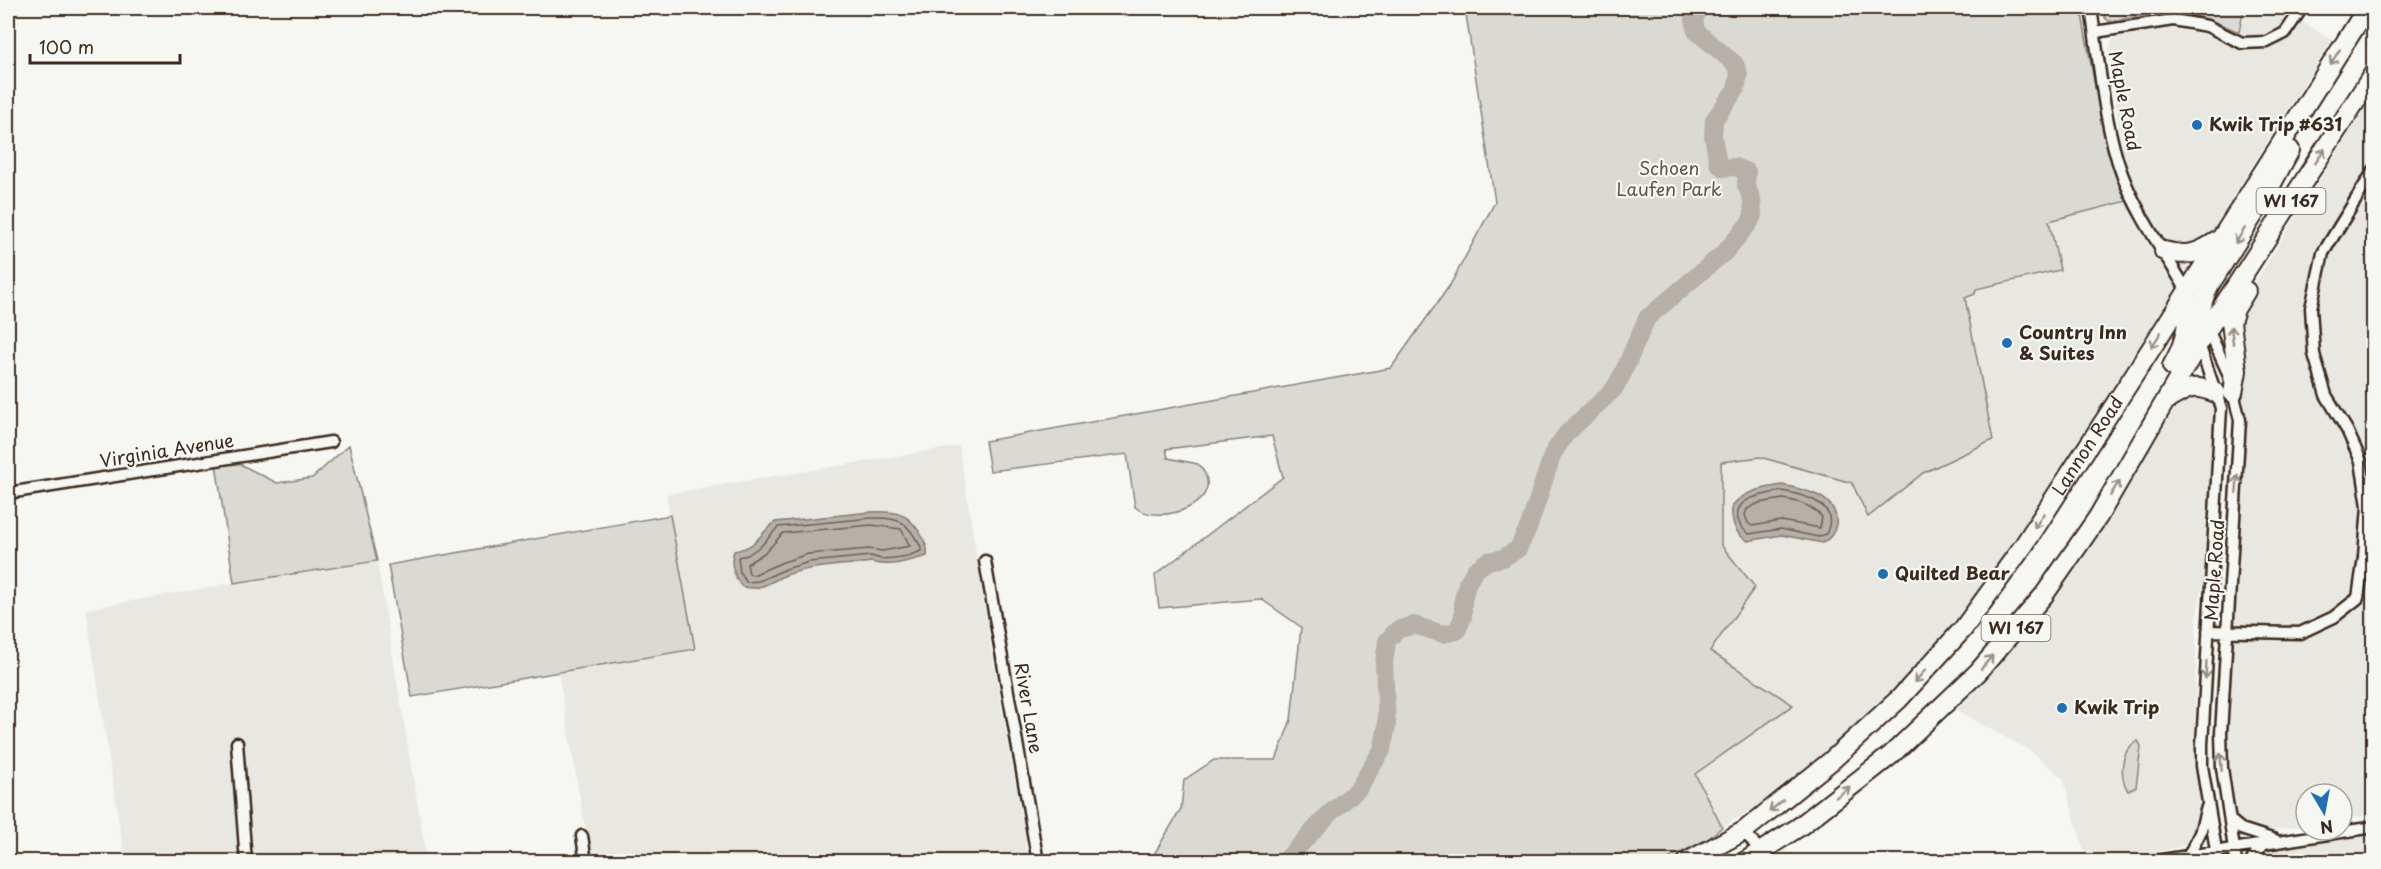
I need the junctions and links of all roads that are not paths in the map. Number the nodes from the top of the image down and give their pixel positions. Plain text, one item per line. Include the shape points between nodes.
1 (2091, 8) edge
2 (2302, 8) edge
3 (2367, 8) edge
4 (2095, 32) junction
5 (2373, 73) edge
6 (2302, 109) junction
7 (2373, 170) edge
8 (2294, 196) junction
9 (2221, 238) junction
10 (2164, 251) junction
11 (2188, 291) junction
12 (2202, 329) junction
13 (2225, 393) junction
14 (2167, 400) junction
15 (2144, 440) junction
16 (331, 442) dead end
17 (8, 493) edge
18 (985, 561) dead end
19 (2208, 631) junction
20 (2227, 632) junction
21 (237, 743) dead end
22 (2208, 801) junction
23 (2230, 820) junction
24 (2373, 827) edge
25 (1744, 831) junction
26 (582, 836) dead end
27 (2278, 841) junction
28 (2264, 843) junction
29 (2234, 849) junction
30 (1765, 856) edge
31 (2217, 856) edge
32 (2186, 858) edge
33 (246, 861) edge
34 (586, 861) edge
35 (1038, 861) edge
36 (1687, 861) edge
37 (1744, 861) edge
38 (2149, 861) edge
39 (2235, 861) edge
40 (2251, 861) edge

1 - 4 street, Maple Road
2 - 4 street via 2285,33 2267,42 2242,43 2207,26 2173,20
3 -> 6 main road, Lannon Road / WI 167
4 - 10 street, Maple Road via 2107,116 2121,172 2144,221
8 -> 5 main road, WI 167
6 - 9 main road, Lannon Road / WI 167
6 -> 12 main road via 2298,134 2203,299
7 - 20 street via 2323,253 2311,309 2314,354 2326,395 2361,461 2368,506 2358,598 2334,617 2300,633
8 - 12 main road, WI 167
13 -> 8 main road via 2237,371 2231,322 2235,309 2278,238
9 - 10 main road via 2191,255
9 - 11 main road, Lannon Road / WI 167
10 - 11 street, Maple Road
11 - 12 street, Maple Road
11 - 12 street, Maple Road
11 - 15 main road via 2183,346 2149,411
11 -> 25 main road, Lannon Road / WI 167 via 2024,544 1963,628 1899,699 1831,761
12 - 13 street, Maple Road
12 - 13 street, Maple Road via 2222,357
12 - 14 main road, WI 167
13 - 14 main road via 2195,386
13 - 19 street, Maple Road
20 -> 13 street, Maple Road via 2240,420
14 - 15 main road, WI 167
30 -> 15 main road, WI 167 via 1891,754 1978,672 2044,595 2098,517
16 - 17 street, Virginia Avenue
18 - 35 street, River Lane
19 - 20 street
19 -> 22 street, Maple Road via 2202,745
23 -> 20 street, Maple Road via 2221,754
21 - 33 street
22 - 31 street, Maple Road
22 - 32 street via 2200,833
23 - 27 street via 2241,829
23 - 29 street, Maple Road
24 - 27 street
25 - 30 street
25 - 36 main road, WI 167
26 - 34 street
27 - 28 street
28 - 29 street
28 - 40 street
29 - 31 street
29 - 39 street, Maple Road
30 - 37 main road, WI 167
31 - 32 street
32 - 38 street

